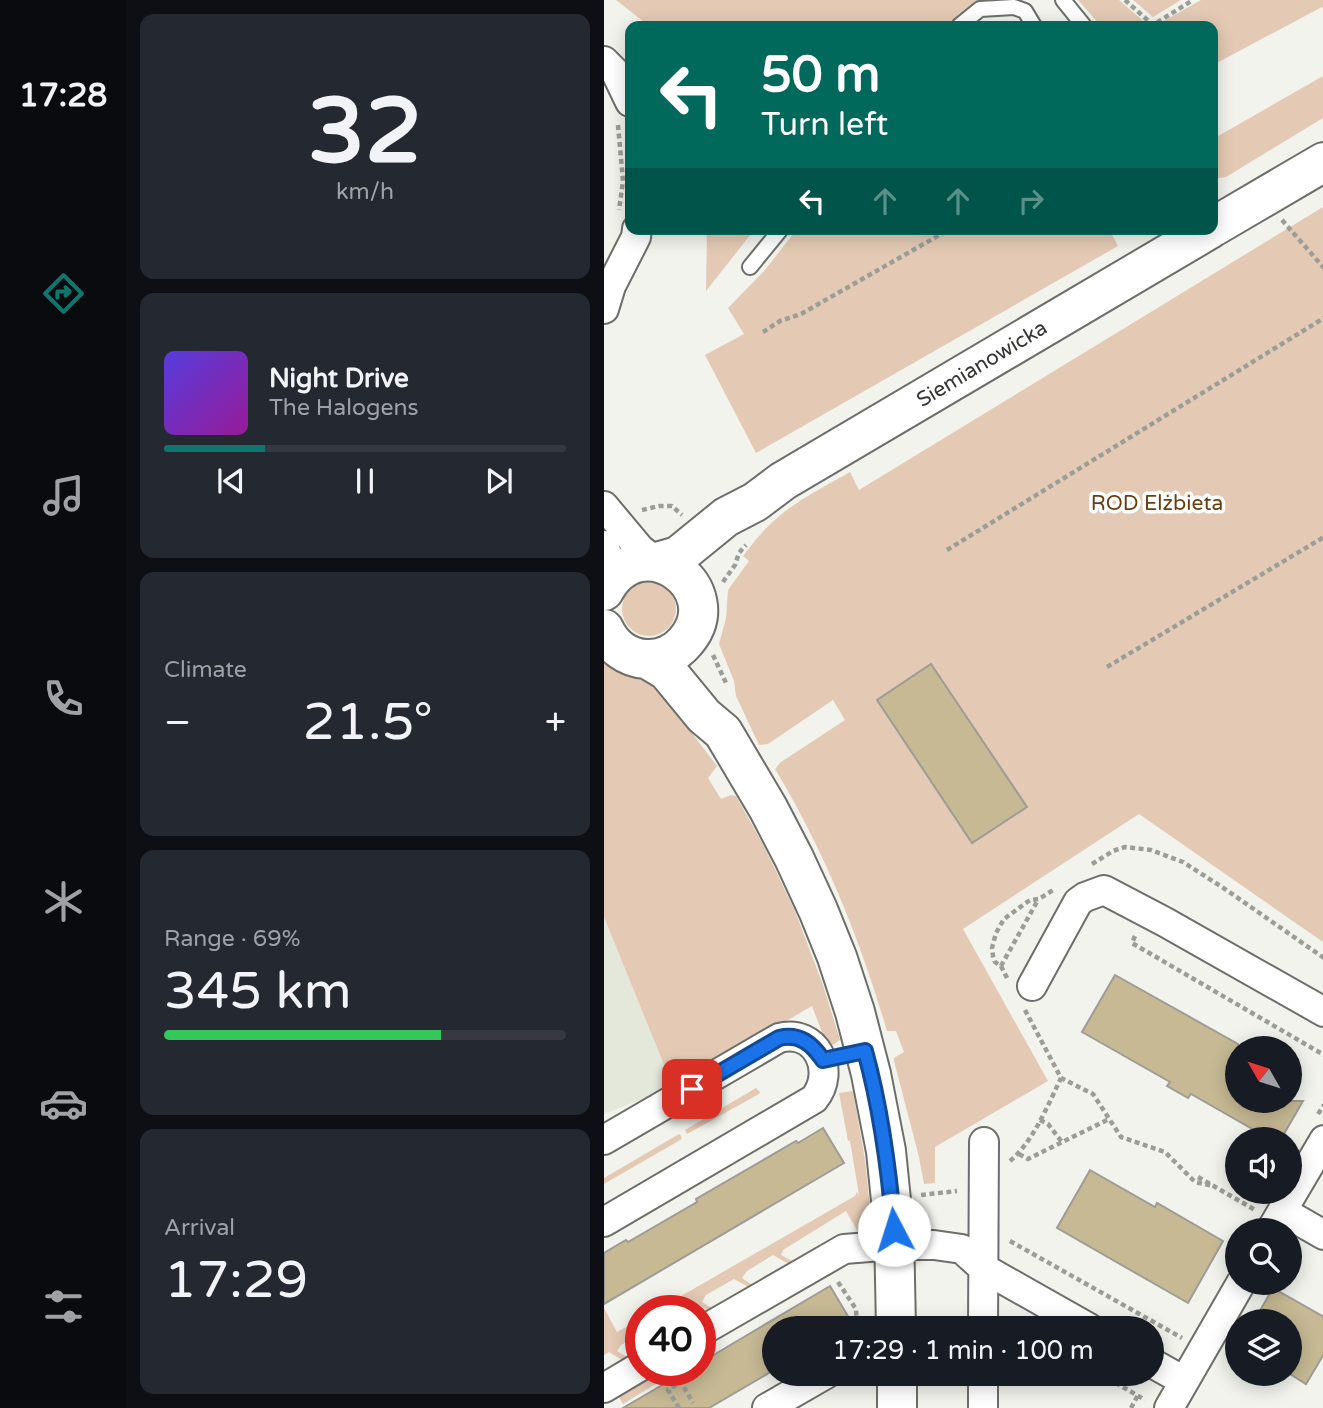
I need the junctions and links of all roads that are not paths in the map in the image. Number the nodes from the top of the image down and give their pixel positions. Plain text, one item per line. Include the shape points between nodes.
1 (1063, 0) edge
2 (965, 21) edge
3 (1031, 21) edge
4 (1080, 21) edge
5 (604, 61) edge
6 (622, 110) edge
7 (1323, 162) edge
8 (1218, 220) edge
9 (635, 235) edge
10 (776, 235) edge
11 (1192, 235) edge
12 (750, 267) dead end
13 (604, 309) edge
14 (755, 502) junction
15 (604, 506) edge
16 (657, 562) junction
17 (607, 571) edge
18 (694, 592) junction
19 (692, 632) junction
20 (618, 644) edge
21 (722, 732) junction
22 (1021, 991) road end
23 (1323, 1013) edge
24 (865, 1051) junction
25 (823, 1060) junction
26 (604, 1140) edge
27 (1323, 1140) edge
28 (984, 1142) dead end
29 (1273, 1218) edge
30 (604, 1222) edge
31 (1302, 1228) edge
32 (1323, 1235) edge
33 (895, 1245) junction
34 (983, 1268) junction
35 (1234, 1295) edge
36 (896, 1316) edge
37 (983, 1316) edge
38 (1068, 1316) edge
39 (716, 1323) edge
40 (1164, 1370) edge
41 (625, 1376) edge
42 (1184, 1381) junction
43 (805, 1386) edge
44 (897, 1386) edge
45 (983, 1386) edge
46 (604, 1388) edge
47 (1161, 1406) edge
48 (767, 1408) edge
49 (897, 1408) edge
50 (983, 1408) edge

1 - 4 lane
2 - 3 lane via 980,9 1014,7 1025,11
5 - 6 street via 616,73
7 - 8 street, Siemianowicka
9 - 13 street
10 - 12 lane
11 - 14 street, Siemianowicka
14 - 16 street, Siemianowicka via 726,517 678,556
14 - 18 street, Siemianowicka
15 - 16 street
16 - 17 street, Siemianowicka
16 - 18 street via 679,572
18 - 19 street via 698,612
19 - 20 street via 684,644 660,657
19 - 21 street via 693,651 718,707
20 - 21 street via 667,671
21 - 24 street via 779,828 819,910
22 - 23 street via 1078,902 1104,890
24 - 25 street
24 - 33 street via 886,1151
25 - 26 street via 806,1040 779,1038
25 - 30 street via 824,1081 814,1099
27 - 29 street
28 - 34 street
31 - 32 street
33 - 34 street via 962,1249
33 - 36 street
33 - 39 street via 844,1249
34 - 37 street
34 - 38 street
35 - 42 street
40 - 42 street
41 - 46 street
42 - 47 street
43 - 48 street
44 - 49 street
45 - 50 street

